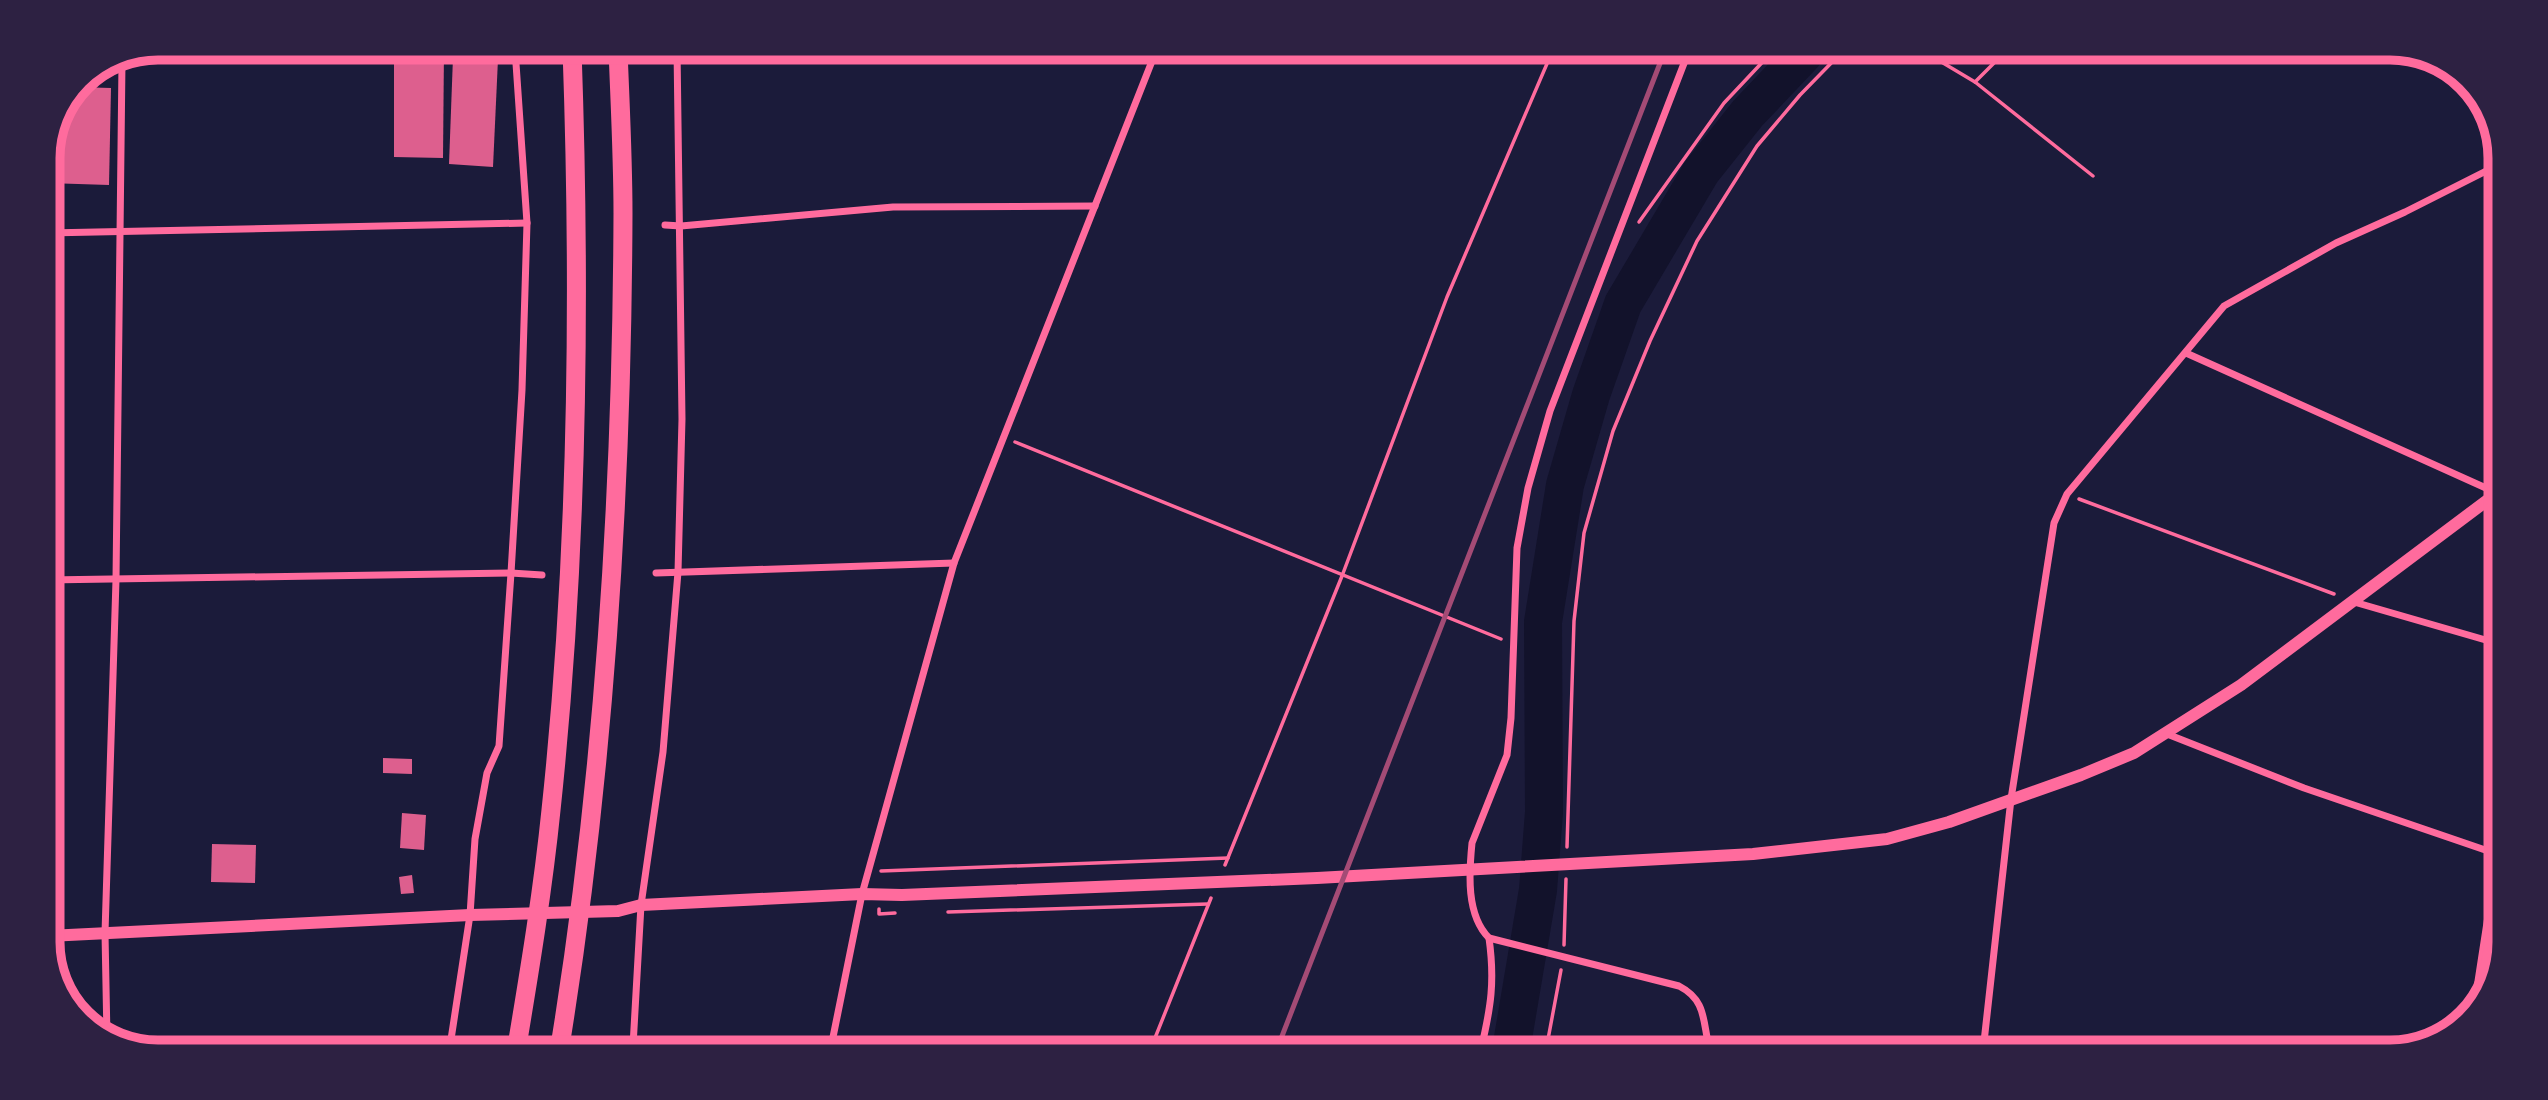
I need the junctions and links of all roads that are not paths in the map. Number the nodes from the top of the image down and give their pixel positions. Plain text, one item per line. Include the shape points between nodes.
1 (516, 59) edge
2 (572, 59) edge
3 (618, 59) edge
4 (677, 59) edge
5 (1153, 59) edge
6 (1686, 59) edge
7 (122, 67) edge
8 (2488, 170) edge
9 (1095, 206) junction
10 (527, 223) junction
11 (665, 225) dead end
12 (681, 226) junction
13 (119, 231) junction
14 (60, 233) edge
15 (2186, 353) junction
16 (2488, 489) edge
17 (2488, 500) edge
18 (954, 563) junction
19 (678, 572) junction
20 (511, 573) junction
21 (656, 573) dead end
22 (542, 575) dead end
23 (60, 580) edge
24 (116, 580) junction
25 (2354, 602) junction
26 (2488, 641) edge
27 (2167, 734) junction
28 (2011, 799) junction
29 (2488, 851) edge
30 (862, 894) junction
31 (641, 905) junction
32 (470, 915) junction
33 (2488, 916) edge
34 (105, 933) junction
35 (60, 935) edge
36 (1489, 938) junction
37 (2477, 987) edge
38 (107, 1026) edge
39 (451, 1040) edge
40 (518, 1040) edge
41 (561, 1040) edge
42 (633, 1040) edge
43 (832, 1040) edge
44 (1484, 1040) edge
45 (1708, 1040) edge
46 (1984, 1040) edge

1 - 10 street
2 - 40 highway via 578,211 575,462 566,642 543,877
3 - 41 highway via 623,211 618,465 608,643 586,879
4 - 12 street
5 - 9 street
6 - 36 street via 1550,411 1528,488 1517,548 1507,755 1472,843 1472,907
7 - 13 street
8 - 15 street via 2336,243 2224,306
9 - 12 street via 893,207
9 - 18 street
10 - 13 street
10 - 20 street
11 - 12 street
12 - 19 street
13 - 14 street
13 - 24 street
15 - 16 street
15 - 28 street via 2067,494 2054,523
17 - 25 street
18 - 19 street
18 - 30 street
19 - 21 street
19 - 31 street via 663,752
20 - 22 street
20 - 24 street
20 - 32 street via 499,746 487,773 475,839
23 - 24 street
24 - 34 street
25 - 26 street
25 - 27 street
27 - 28 street via 2123,758
27 - 29 street via 2304,788
28 - 30 street via 1887,839 1753,854 1317,878
28 - 46 street
30 - 31 street
30 - 43 street
31 - 32 street via 618,911
31 - 42 street
32 - 34 street
32 - 39 street
33 - 37 street
34 - 35 street
34 - 38 street
36 - 44 street via 1493,986
36 - 45 street via 1679,986 1692,993 1703,1013

